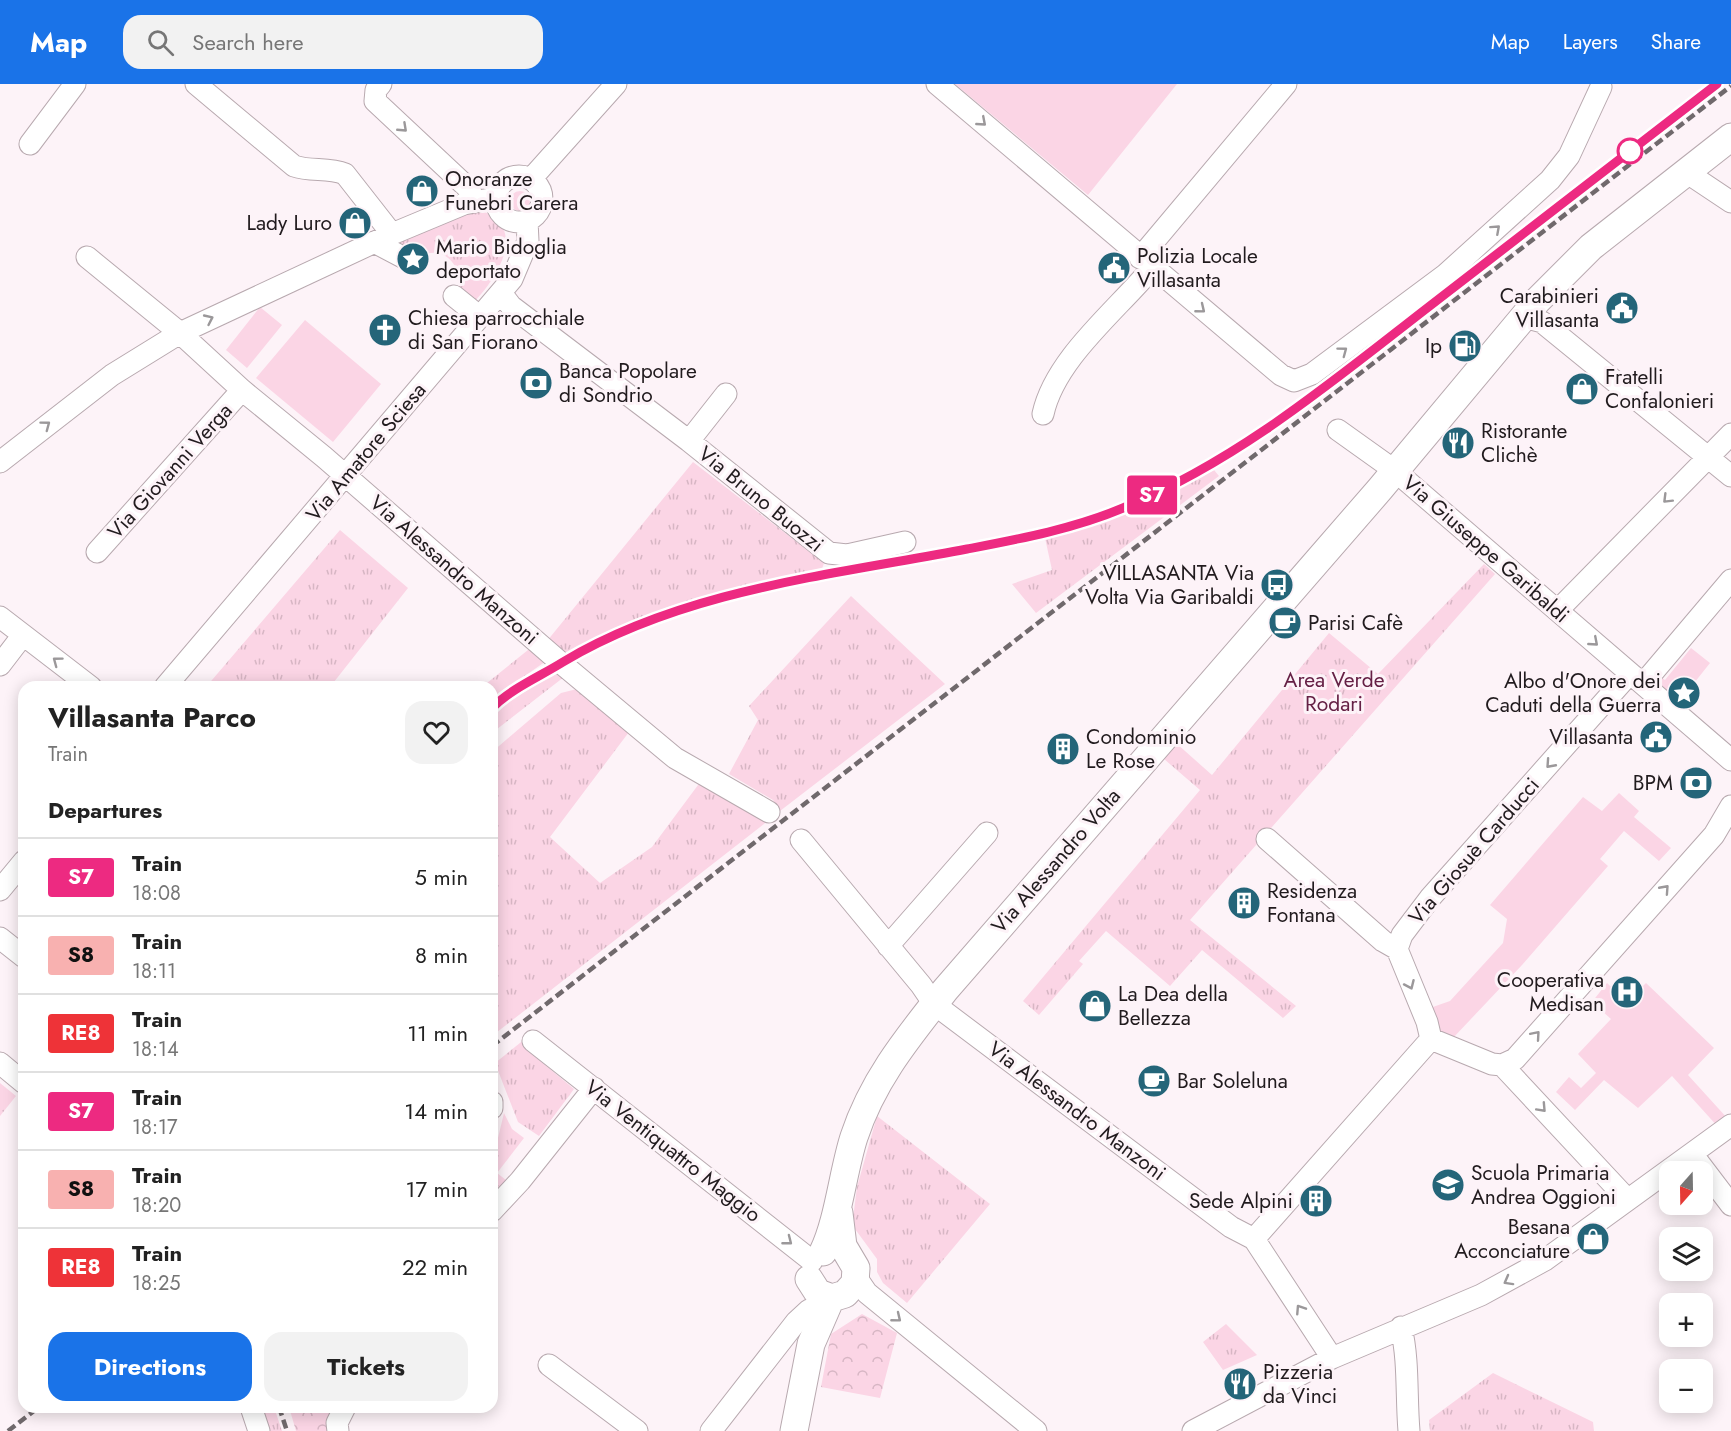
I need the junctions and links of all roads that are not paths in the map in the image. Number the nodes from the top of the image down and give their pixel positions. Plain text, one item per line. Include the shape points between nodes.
1 (75, 84) edge
2 (196, 84) edge
3 (381, 84) edge
4 (616, 84) edge
5 (937, 84) edge
6 (1286, 84) edge
7 (1597, 85) edge
8 (1731, 137) edge
9 (30, 144) dead end
10 (1686, 172) junction
11 (531, 179) junction
12 (485, 200) junction
13 (1731, 202) edge
14 (527, 221) junction
15 (383, 238) junction
16 (87, 257) dead end
17 (412, 262) dead end
18 (1146, 263) junction
19 (501, 293) junction
20 (454, 296) dead end
21 (480, 317) junction
22 (1524, 317) junction
23 (180, 333) junction
24 (242, 390) junction
25 (726, 394) dead end
26 (1042, 414) dead end
27 (1338, 430) dead end
28 (1731, 434) edge
29 (688, 441) junction
30 (1708, 458) junction
31 (0, 462) edge
32 (1394, 470) junction
33 (345, 475) junction
34 (1731, 476) edge
35 (905, 542) dead end
36 (97, 552) dead end
37 (1731, 580) edge
38 (1558, 610) junction
39 (0, 617) edge
40 (23, 635) junction
41 (0, 665) edge
42 (1636, 678) junction
43 (83, 681) edge
44 (173, 681) edge
45 (1731, 760) edge
46 (1731, 806) edge
47 (769, 812) dead end
48 (987, 834) dead end
49 (1267, 839) dead end
50 (801, 840) dead end
51 (18, 868) edge
52 (0, 890) edge
53 (0, 938) edge
54 (888, 945) junction
55 (1397, 949) junction
56 (18, 952) edge
57 (934, 1004) junction
58 (1431, 1040) junction
59 (533, 1041) dead end
60 (0, 1063) edge
61 (1502, 1065) junction
62 (18, 1078) edge
63 (594, 1088) junction
64 (1731, 1125) edge
65 (1693, 1155) junction
66 (1627, 1199) junction
67 (498, 1205) edge
68 (1731, 1205) edge
69 (1254, 1239) junction
70 (829, 1265) junction
71 (820, 1304) junction
72 (1393, 1331) junction
73 (779, 1344) junction
74 (810, 1347) junction
75 (1332, 1358) junction
76 (549, 1365) dead end
77 (252, 1413) edge
78 (342, 1413) edge
79 (259, 1431) edge
80 (338, 1431) edge
81 (637, 1431) edge
82 (711, 1431) edge
83 (794, 1431) edge
84 (1036, 1431) edge
85 (1194, 1431) edge
86 (1409, 1431) edge

1 - 9 street
2 - 15 street via 294,166 345,174
3 -> 12 street via 375,101
4 - 11 street
5 -> 18 street
6 - 18 street
18 -> 7 street via 1281,375 1294,381 1312,374 1445,275 1550,180 1569,156 1597,101
8 - 10 main road, Via Alessandro Volta
10 - 13 street
10 - 22 main road, Via Alessandro Volta via 1591,247
11 - 12 street via 509,177
11 - 14 street via 539,188 542,202
12 - 14 street via 497,206 504,217
12 - 15 street via 464,204
14 - 19 street, Via Amatore Sciesa via 528,241 522,260
15 - 17 street
23 -> 15 street
16 - 23 street, Via Alessandro Manzoni
18 - 26 street via 1066,364 1047,394
19 - 21 street, Via Amatore Sciesa
19 - 29 street, Via Bruno Buozzi via 511,306
20 - 21 street
21 - 33 street, Via Amatore Sciesa
22 - 30 street via 1542,322
22 - 32 main road, Via Alessandro Volta
23 - 24 street, Via Alessandro Manzoni
31 -> 23 street via 112,375
24 - 33 street, Via Alessandro Manzoni
24 - 36 street, Via Giovanni Verga
25 - 29 street, Via Bruno Buozzi
27 - 32 street, Via Giuseppe Garibaldi
28 - 30 street
29 - 35 street, Via Bruno Buozzi via 829,553 847,555
30 - 34 street
30 -> 38 street
32 - 38 street, Via Giuseppe Garibaldi
32 - 57 main road, Via Alessandro Volta
33 - 44 street, Via Amatore Sciesa
33 - 47 street, Via Alessandro Manzoni via 675,758
37 - 42 street, Via Giosuè Carducci via 1689,629
38 -> 42 street, Via Giuseppe Garibaldi
39 - 40 street
40 - 41 street
43 -> 40 street
42 - 45 street, Via Giuseppe Garibaldi
42 -> 55 street, Via Giosuè Carducci via 1430,898 1402,935
61 -> 46 street via 1515,1059 1714,835
48 - 54 street
49 - 55 street
50 - 54 street, Via Alessandro Manzoni
51 - 52 street
53 - 56 street
54 - 57 street, Via Alessandro Manzoni
55 -> 58 street, Via Giosuè Carducci
57 - 69 street, Via Alessandro Manzoni via 1231,1227
57 - 70 main road, Via Alessandro Volta via 873,1090 850,1151 839,1200 840,1232
58 - 61 street via 1478,1060
58 - 69 street
59 - 63 street, Via Ventiquattro Maggio
60 - 62 street
61 -> 66 street
63 - 67 street
63 -> 70 street, Via Ventiquattro Maggio
64 - 65 street
65 - 66 street
65 - 68 street
66 -> 72 street via 1558,1251 1481,1295
75 -> 69 street, Via Alessandro Manzoni
70 - 71 main road, Via Alessandro Volta
70 - 71 main road via 849,1291
70 -> 84 street, Via Ventiquattro Maggio
71 - 73 street
71 - 74 main road, Via Alessandro Volta
72 - 75 street
72 - 86 street via 1408,1356 1405,1383
73 - 74 street
73 - 82 street
74 - 83 main road, Via Alessandro Volta
75 - 85 street
76 - 81 street
77 - 79 street
78 - 80 street

